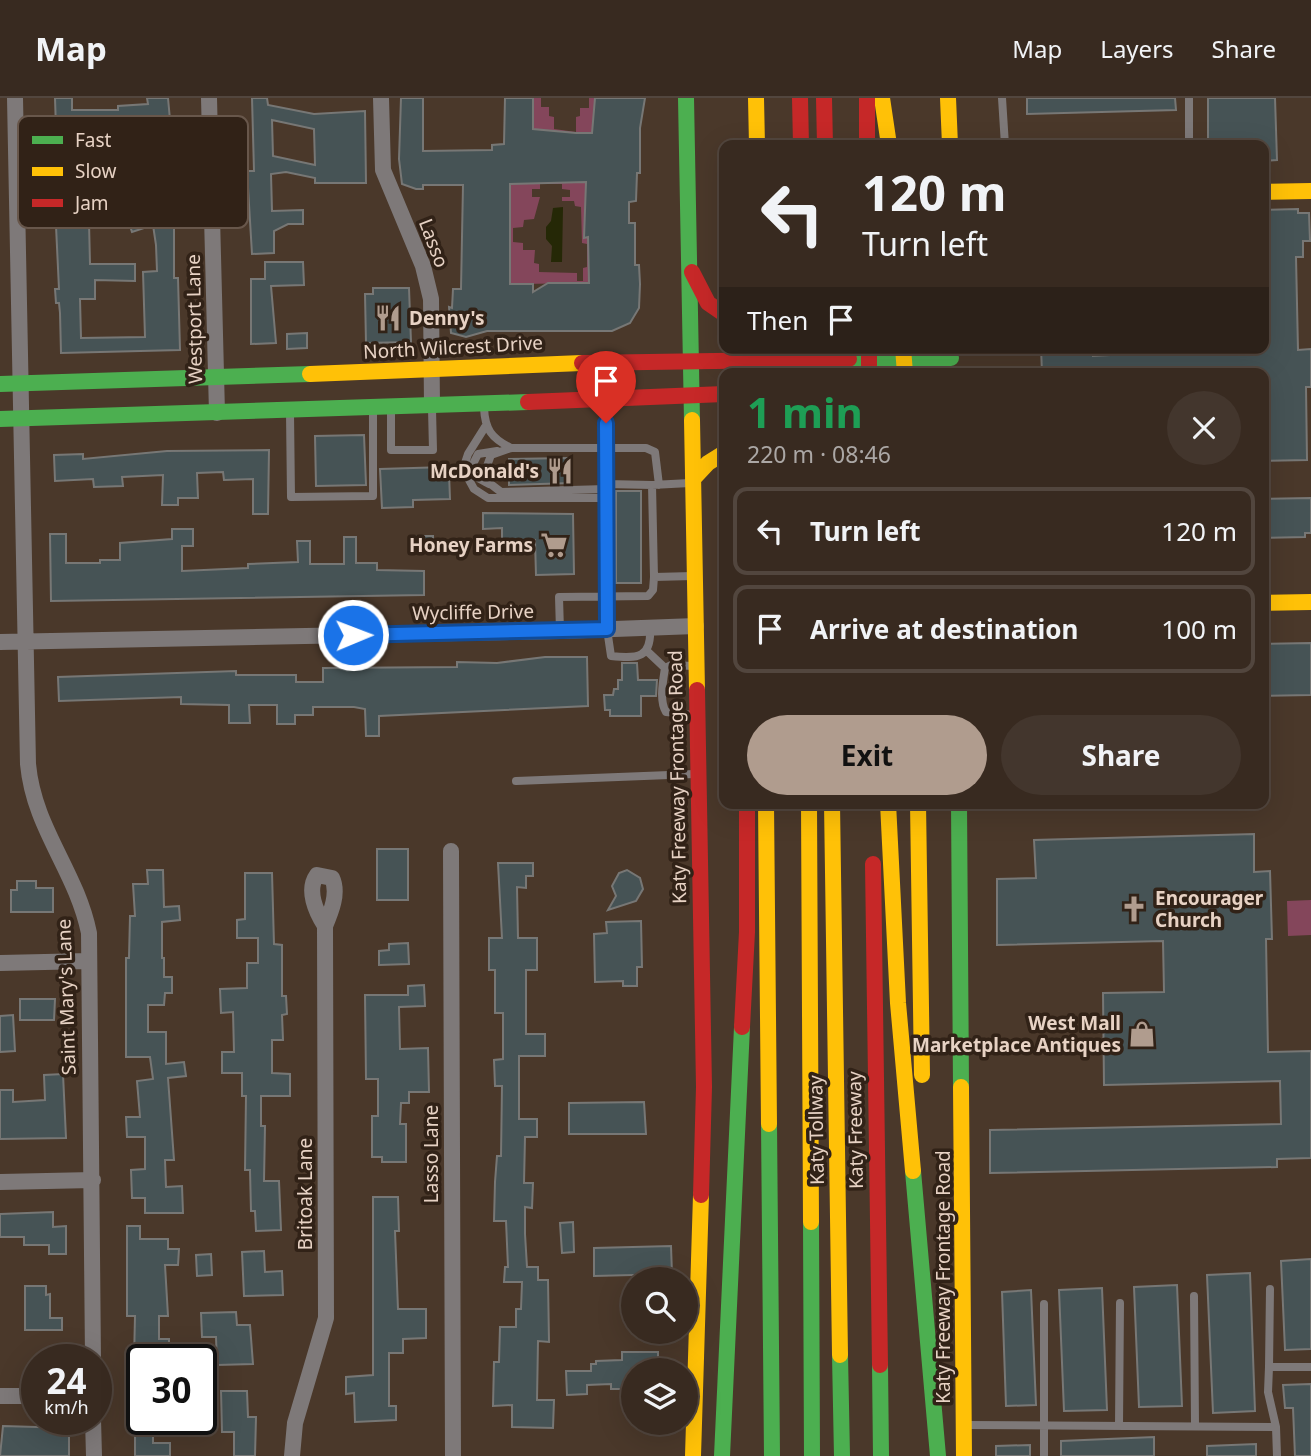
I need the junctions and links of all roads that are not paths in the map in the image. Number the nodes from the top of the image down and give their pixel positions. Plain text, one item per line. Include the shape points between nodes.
1 (15, 98) edge
2 (209, 98) edge
3 (381, 98) edge
4 (686, 98) edge
5 (756, 98) edge
6 (800, 98) edge
7 (824, 98) edge
8 (867, 98) edge
9 (882, 98) edge
10 (948, 98) edge
11 (1002, 98) edge
12 (1189, 98) edge
13 (209, 116) edge
14 (757, 140) edge
15 (801, 140) edge
16 (825, 140) edge
17 (867, 140) edge
18 (888, 140) edge
19 (950, 140) edge
20 (1005, 140) edge
21 (1189, 140) edge
22 (1311, 191) edge
23 (1269, 192) edge
24 (18, 221) edge
25 (18, 228) edge
26 (212, 228) edge
27 (689, 266) junction
28 (719, 313) edge
29 (691, 360) junction
30 (951, 360) edge
31 (433, 370) junction
32 (216, 377) junction
33 (0, 384) edge
34 (22, 384) junction
35 (691, 393) junction
36 (719, 394) edge
37 (605, 398) junction
38 (484, 404) junction
39 (432, 406) junction
40 (391, 408) junction
41 (373, 409) junction
42 (290, 410) junction
43 (217, 413) junction
44 (0, 419) edge
45 (22, 419) junction
46 (485, 427) junction
47 (511, 448) junction
48 (606, 449) junction
49 (497, 451) junction
50 (719, 456) edge
51 (693, 481) junction
52 (489, 484) junction
53 (655, 485) junction
54 (606, 490) junction
55 (695, 576) junction
56 (654, 578) junction
57 (607, 597) junction
58 (1269, 603) edge
59 (1311, 603) edge
60 (696, 626) junction
61 (650, 627) junction
62 (607, 629) junction
63 (560, 631) junction
64 (0, 642) edge
65 (25, 642) junction
66 (648, 652) junction
67 (696, 666) junction
68 (665, 668) junction
69 (697, 715) junction
70 (698, 774) junction
71 (516, 780) dead end
72 (747, 809) edge
73 (766, 809) edge
74 (808, 809) edge
75 (832, 809) edge
76 (873, 809) edge
77 (888, 809) edge
78 (918, 809) edge
79 (960, 809) edge
80 (451, 851) dead end
81 (325, 926) dead end
82 (89, 961) junction
83 (0, 963) edge
84 (93, 1180) junction
85 (0, 1181) edge
86 (1270, 1289) dead end
87 (1194, 1296) dead end
88 (1120, 1303) dead end
89 (1044, 1304) dead end
90 (93, 1344) edge
91 (1269, 1367) junction
92 (1311, 1367) edge
93 (0, 1396) edge
94 (21, 1396) edge
95 (965, 1424) junction
96 (1045, 1424) junction
97 (1119, 1424) junction
98 (1195, 1426) junction
99 (1276, 1427) junction
100 (93, 1435) edge
101 (94, 1456) edge
102 (292, 1456) edge
103 (453, 1456) edge
104 (693, 1456) edge
105 (722, 1456) edge
106 (772, 1456) edge
107 (812, 1456) edge
108 (842, 1456) edge
109 (881, 1456) edge
110 (927, 1456) edge
111 (938, 1456) edge
112 (964, 1456) edge
113 (1044, 1456) edge
114 (1277, 1456) edge

1 - 24 street, Saint Mary's Lane
2 - 13 street, Westport Lane
3 - 31 street, Lasso via 383,170 423,266 433,320
4 - 27 main road, Katy Freeway Frontage Road
5 - 14 main road
6 - 15 main road
7 - 16 main road
8 - 17 main road
9 - 18 main road
10 - 19 main road
11 - 20 lane
12 - 21 lane
22 - 23 main road
25 - 34 street, Saint Mary's Lane
26 - 32 street, Westport Lane
27 - 28 main road via 704,297
27 - 29 main road, Katy Freeway Frontage Road
29 - 30 main road, North Wilcrest Drive
29 - 31 main road, North Wilcrest Drive
29 - 35 main road, Katy Freeway Frontage Road
31 - 32 main road, North Wilcrest Drive
31 - 39 street, Lasso
32 - 34 main road, North Wilcrest Drive
32 - 43 street, Westport Lane
33 - 34 main road, North Wilcrest Drive
34 - 45 street, Saint Mary's Lane
35 - 36 main road
35 - 37 main road
35 - 51 main road, Katy Freeway Frontage Road
37 - 38 main road
37 - 48 lane
38 - 39 main road
38 - 46 lane
39 - 40 main road
39 - 40 lane via 433,450 391,450
40 - 41 main road
41 - 42 main road
41 - 42 lane via 373,496 291,497
42 - 43 main road
43 - 45 main road
44 - 45 main road
45 - 65 street, Saint Mary's Lane
46 - 47 lane
46 - 54 lane via 463,469 474,489 488,498
47 - 48 lane
47 - 49 lane
48 - 53 lane via 655,452
48 - 54 lane
49 - 52 lane via 487,466
49 - 52 lane via 478,454 473,464 478,478
50 - 51 main road
51 - 53 lane
51 - 55 main road, Katy Freeway Frontage Road
52 - 54 lane via 500,492
53 - 54 lane
53 - 56 lane
54 - 57 lane
55 - 56 lane
55 - 60 main road, Katy Freeway Frontage Road
56 - 57 lane via 648,596
57 - 62 lane
57 - 63 lane via 559,597
58 - 59 main road
60 - 61 street, Wycliffe Drive
60 - 67 main road, Katy Freeway Frontage Road
61 - 62 street, Wycliffe Drive
61 - 66 lane
62 - 63 street, Wycliffe Drive
62 - 66 lane via 611,656
63 - 65 street, Wycliffe Drive
64 - 65 street, Wycliffe Drive
65 - 82 street, Saint Mary's Lane via 30,787 44,830 83,903
66 - 68 lane
67 - 68 lane via 671,664
67 - 69 main road, Katy Freeway Frontage Road
68 - 69 lane via 663,708 675,715
69 - 70 main road, Katy Freeway Frontage Road
70 - 71 lane
70 - 104 main road, Katy Freeway Frontage Road via 704,1087
72 - 105 main road via 747,932
73 - 106 main road
74 - 107 main road, Katy Tollway
75 - 108 main road, Katy Tollway
76 - 109 main road, Katy Freeway
77 - 111 main road via 898,1003
78 - 110 main road
79 - 95 main road, Katy Freeway Frontage Road
80 - 103 street, Lasso Lane
81 - 102 street, Britoak Lane via 326,1318 295,1423
82 - 83 street
82 - 84 street, Saint Mary's Lane
84 - 85 street
84 - 90 street, Saint Mary's Lane
86 - 91 lane
87 - 98 lane
88 - 97 lane
89 - 96 lane
91 - 92 lane
91 - 99 lane via 1268,1392
93 - 94 street
95 - 96 lane
95 - 112 main road, Katy Freeway Frontage Road
96 - 97 lane
96 - 113 lane
97 - 98 lane
98 - 99 lane
99 - 114 lane
100 - 101 street

